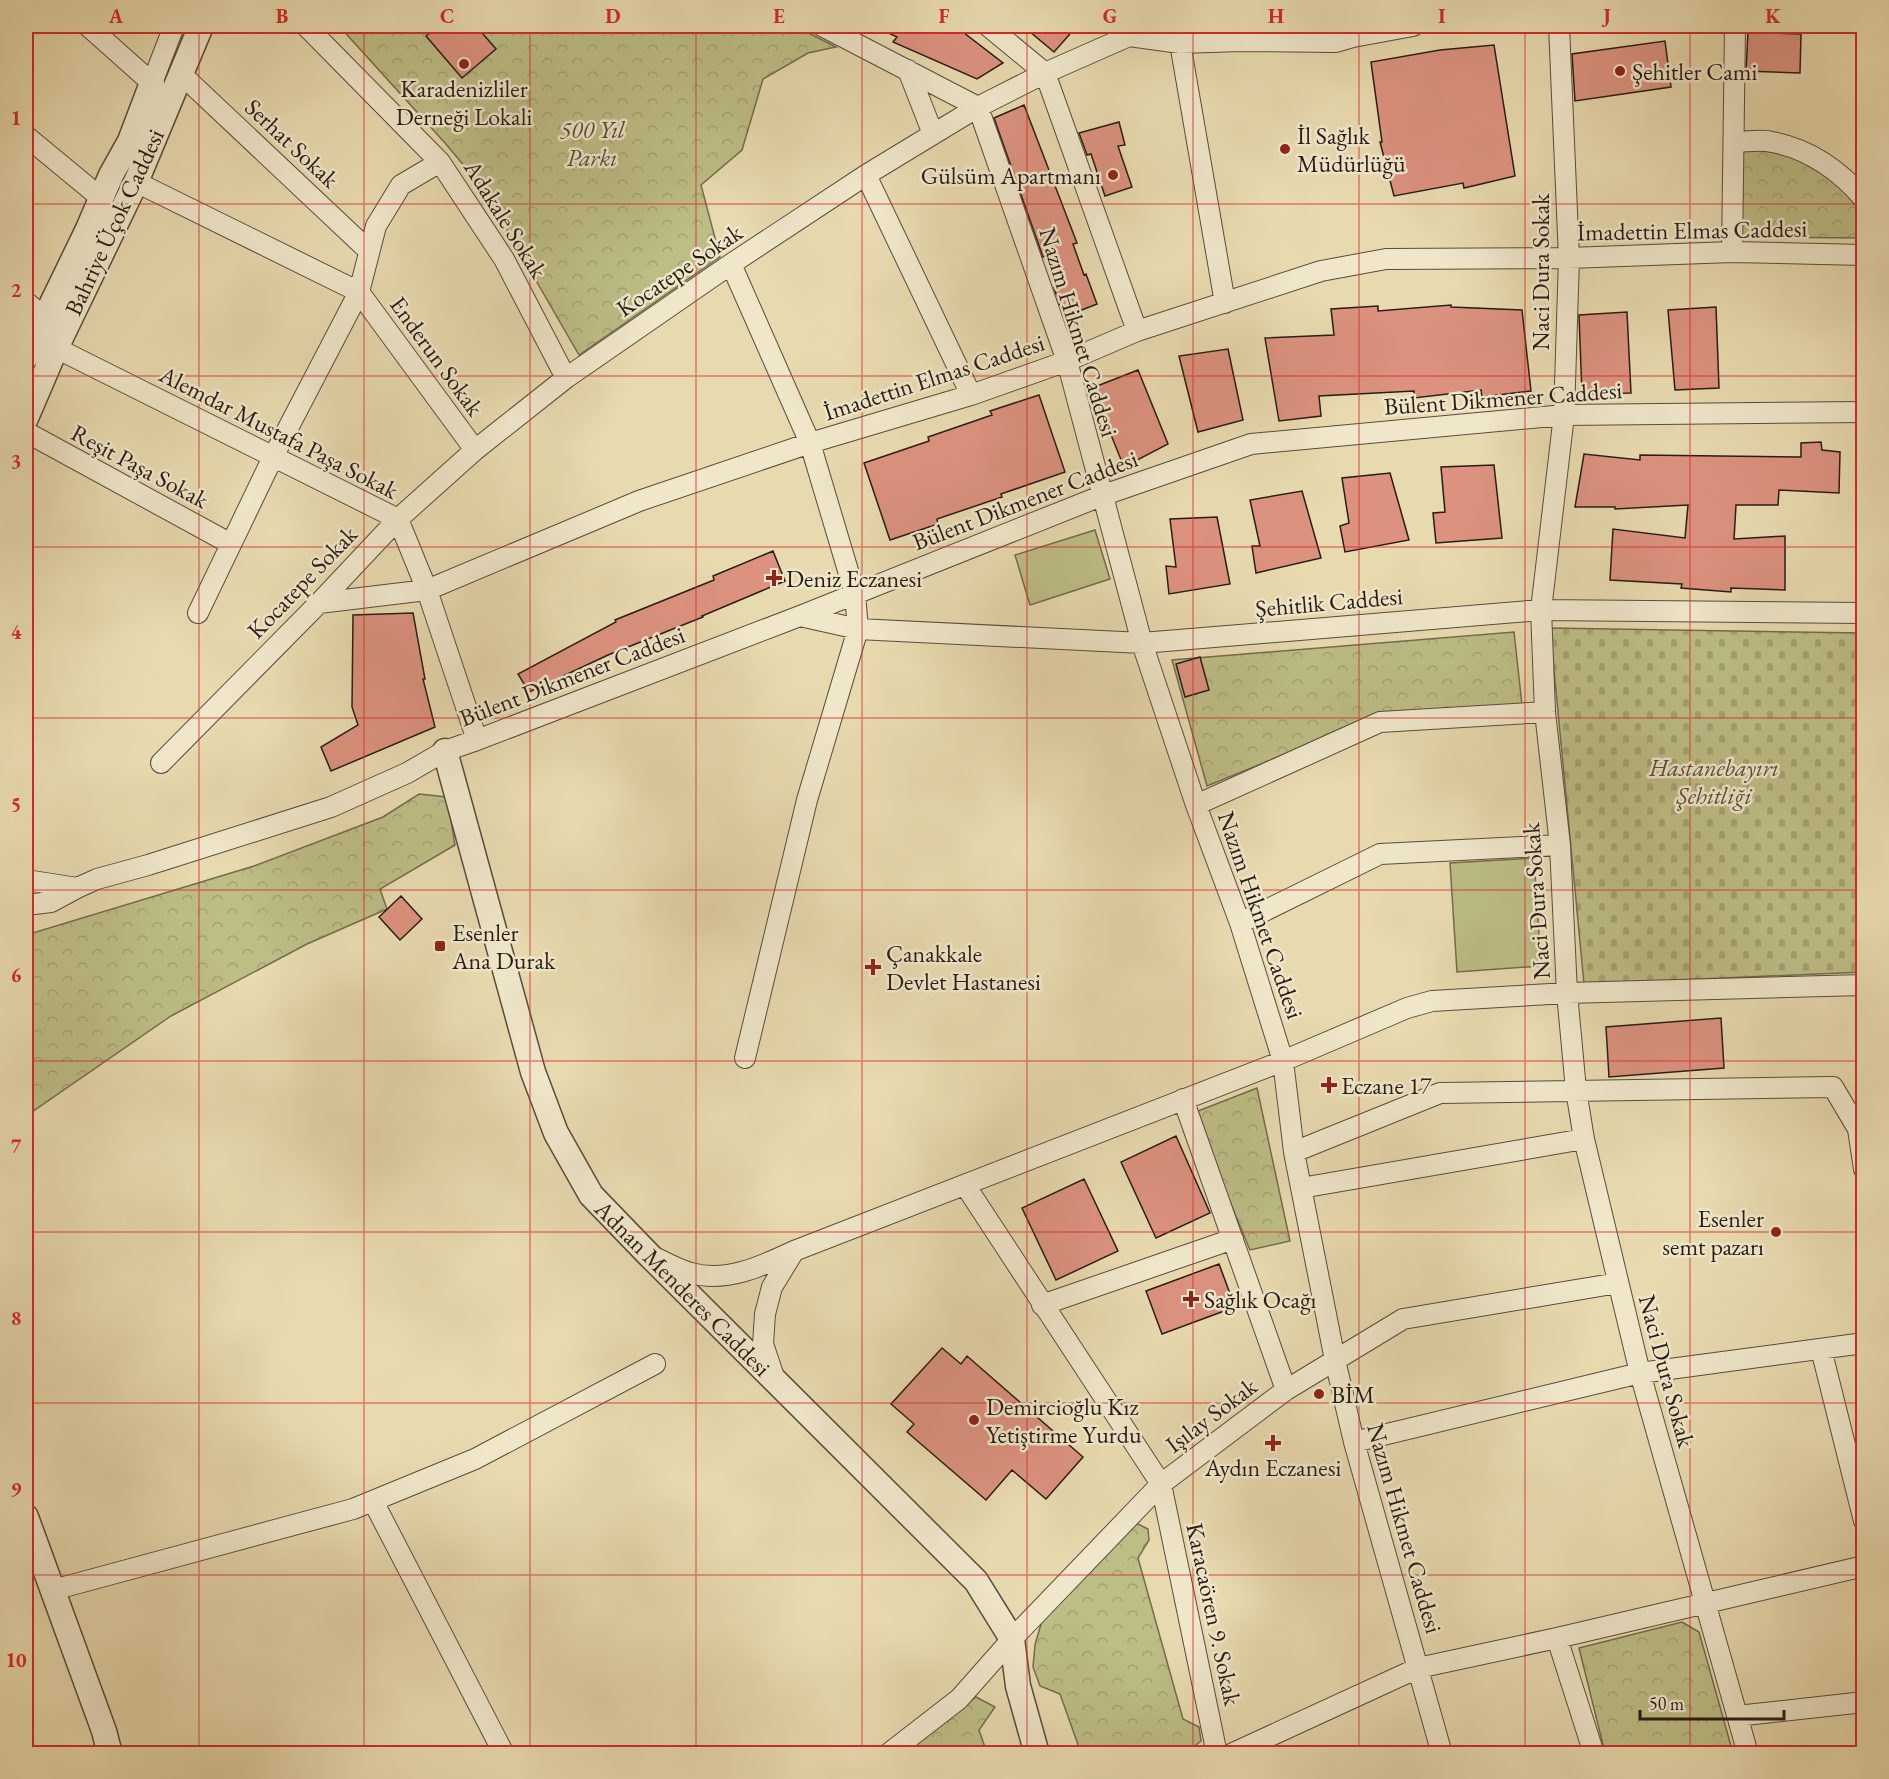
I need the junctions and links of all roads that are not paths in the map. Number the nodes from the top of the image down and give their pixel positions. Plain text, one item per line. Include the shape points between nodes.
1 (88, 26) edge
2 (174, 26) edge
3 (201, 26) edge
4 (306, 26) edge
5 (822, 26) edge
6 (988, 26) edge
7 (1413, 26) edge
8 (1559, 26) edge
9 (1735, 26) edge
10 (1125, 31) edge
11 (1349, 32) edge
12 (1180, 44) junction
13 (908, 70) junction
14 (180, 73) junction
15 (1046, 73) junction
16 (152, 83) junction
17 (978, 106) junction
18 (933, 134) junction
19 (26, 136) edge
20 (1734, 142) junction
21 (440, 162) junction
22 (866, 175) junction
23 (136, 182) junction
24 (102, 198) junction
25 (1863, 199) edge
26 (369, 251) junction
27 (1732, 252) junction
28 (1863, 255) edge
29 (1569, 258) junction
30 (731, 264) junction
31 (359, 292) junction
32 (1226, 303) junction
33 (35, 310) edge
34 (1137, 331) junction
35 (56, 348) junction
36 (26, 357) edge
37 (1067, 361) junction
38 (566, 378) junction
39 (971, 395) junction
40 (1863, 412) edge
41 (1564, 415) junction
42 (26, 418) edge
43 (26, 432) edge
44 (810, 443) junction
45 (475, 450) junction
46 (273, 458) junction
47 (1101, 496) junction
48 (398, 519) junction
49 (231, 544) junction
50 (427, 590) junction
51 (855, 594) junction
52 (319, 603) junction
53 (1541, 610) junction
54 (198, 613) dead end
55 (1863, 613) edge
56 (800, 616) junction
57 (858, 629) junction
58 (1142, 643) junction
59 (1545, 712) junction
60 (477, 741) junction
61 (446, 751) junction
62 (161, 763) dead end
63 (1196, 806) junction
64 (1560, 845) junction
65 (26, 880) edge
66 (76, 888) junction
67 (26, 905) edge
68 (1240, 923) junction
69 (1863, 985) edge
70 (1567, 993) junction
71 (745, 1058) dead end
72 (1283, 1061) junction
73 (1576, 1089) junction
74 (1183, 1100) junction
75 (1861, 1129) edge
76 (1584, 1139) junction
77 (1294, 1152) junction
78 (1863, 1169) edge
79 (964, 1185) junction
80 (1301, 1188) junction
81 (1233, 1239) junction
82 (794, 1251) junction
83 (648, 1254) junction
84 (1618, 1283) junction
85 (1042, 1305) junction
86 (1863, 1343) edge
87 (1821, 1348) junction
88 (1335, 1360) junction
89 (655, 1364) dead end
90 (1640, 1373) junction
91 (775, 1380) junction
92 (1286, 1390) junction
93 (1354, 1442) junction
94 (1161, 1484) junction
95 (373, 1501) junction
96 (26, 1516) edge
97 (1863, 1521) edge
98 (1863, 1566) edge
99 (52, 1590) junction
100 (1704, 1602) junction
101 (1557, 1638) junction
102 (1012, 1639) junction
103 (1418, 1668) junction
104 (1863, 1702) edge
105 (1737, 1716) junction
106 (111, 1754) edge
107 (504, 1754) edge
108 (888, 1754) edge
109 (1036, 1754) edge
110 (1217, 1754) edge
111 (1232, 1754) edge
112 (1442, 1754) edge
113 (1594, 1754) edge
114 (1748, 1754) edge

1 - 16 street
2 - 16 street
3 - 14 street, Bahriye Üçok Caddesi
4 - 21 street, Adakale Sokak
5 - 13 street
6 - 15 street
7 - 11 street, Kocatepe Sokak
8 - 29 street, Naci Dura Sokak
9 - 20 street
10 - 12 street, Kocatepe Sokak
10 - 15 street, Kocatepe Sokak
11 - 12 street, Kocatepe Sokak
12 - 32 street
13 - 17 street
13 - 18 street
14 - 23 street, Bahriye Üçok Caddesi
14 - 26 street, Serhat Sokak
15 - 17 street, Kocatepe Sokak
15 - 34 street
16 - 24 street, Bahriye Üçok Caddesi
17 - 18 street, Kocatepe Sokak
17 - 37 street, Nazım Hikmet Caddesi
18 - 22 street, Kocatepe Sokak
19 - 24 street
20 - 25 street via 1769,141 1794,148 1832,168
20 - 27 street
21 - 26 street via 401,185 376,226
21 - 38 street, Adakale Sokak via 504,259
22 - 30 street, Kocatepe Sokak
22 - 39 street
23 - 31 street
23 - 35 street, Bahriye Üçok Caddesi
24 - 33 street, Bahriye Üçok Caddesi via 88,229
26 - 31 street
27 - 28 street, İmadettin Elmas Caddesi
27 - 29 street, İmadettin Elmas Caddesi
29 - 32 street, İmadettin Elmas Caddesi via 1386,259 1321,271
29 - 41 street, Naci Dura Sokak
30 - 38 street, Kocatepe Sokak
30 - 44 street
31 - 45 street, Enderun Sokak
31 - 46 street
32 - 34 street, İmadettin Elmas Caddesi
33 - 36 street, Bahriye Üçok Caddesi
34 - 37 street, İmadettin Elmas Caddesi
35 - 42 street, Bahriye Üçok Caddesi
35 - 46 street, Alemdar Mustafa Paşa Sokak
37 - 39 street, İmadettin Elmas Caddesi
37 - 47 street, Nazım Hikmet Caddesi
38 - 45 street, Kocatepe Sokak
39 - 44 street, İmadettin Elmas Caddesi
40 - 41 street, Bülent Dikmener Caddesi
41 - 47 street, Bülent Dikmener Caddesi via 1251,444
41 - 53 street, Naci Dura Sokak
43 - 49 street, Reşit Paşa Sokak
44 - 50 street, İmadettin Elmas Caddesi via 639,501
44 - 51 street
45 - 48 street, Kocatepe Sokak
46 - 48 street, Alemdar Mustafa Paşa Sokak
46 - 49 street
47 - 51 street, Bülent Dikmener Caddesi
47 - 58 street, Nazım Hikmet Caddesi
48 - 50 street, Alemdar Mustafa Paşa Sokak
48 - 52 street, Kocatepe Sokak
49 - 54 street
50 - 52 street, İmadettin Elmas Caddesi
50 - 60 street, Alemdar Mustafa Paşa Sokak
51 - 56 street, Bülent Dikmener Caddesi
51 - 57 street
52 - 62 street, Kocatepe Sokak
53 - 55 street, Şehitlik Caddesi
53 - 58 street, Şehitlik Caddesi
53 - 59 street, Naci Dura Sokak
56 - 57 street, Şehitlik Caddesi
56 - 60 street, Bülent Dikmener Caddesi
57 - 58 street, Şehitlik Caddesi
57 - 71 street via 807,800
58 - 63 street, Nazım Hikmet Caddesi
59 - 63 street via 1380,722
59 - 64 street, Naci Dura Sokak
60 - 61 street, Bülent Dikmener Caddesi
61 - 66 street, Bülent Dikmener Caddesi via 331,807
61 - 83 street, Adnan Menderes Caddesi via 533,1071 556,1132 591,1195
63 - 68 street, Nazım Hikmet Caddesi
64 - 68 street via 1380,854
64 - 70 street, Naci Dura Sokak
65 - 66 street
66 - 67 street, Bülent Dikmener Caddesi via 51,902
68 - 72 street, Nazım Hikmet Caddesi
69 - 70 street
70 - 72 street via 1432,1001
70 - 73 street, Naci Dura Sokak
72 - 74 street
72 - 77 street, Nazım Hikmet Caddesi
73 - 75 street via 1833,1087
73 - 76 street, Naci Dura Sokak
73 - 77 street via 1440,1093
74 - 79 street
74 - 81 street
75 - 78 street
76 - 80 street
76 - 84 street, Naci Dura Sokak
77 - 80 street, Nazım Hikmet Caddesi
79 - 82 street
79 - 85 street
80 - 88 street, Nazım Hikmet Caddesi
81 - 85 street
81 - 92 street
82 - 83 street via 761,1267 725,1277 691,1274
82 - 91 street via 772,1287 765,1314 763,1344
83 - 91 street, Adnan Menderes Caddesi
84 - 88 street, Işılay Sokak via 1403,1319
84 - 90 street, Naci Dura Sokak
85 - 94 street
86 - 87 street
87 - 90 street
87 - 97 street
88 - 92 street, Işılay Sokak
88 - 93 street, Nazım Hikmet Caddesi
89 - 95 street via 475,1459
90 - 93 street
90 - 100 street, Naci Dura Sokak
91 - 102 street, Adnan Menderes Caddesi via 976,1581
92 - 94 street, Işılay Sokak
93 - 103 street, Nazım Hikmet Caddesi
94 - 102 street, Işılay Sokak
94 - 110 street, Karacaören 9. Sokak
95 - 99 street
95 - 107 street
96 - 99 street
98 - 100 street
99 - 106 street
100 - 101 street
100 - 105 street, Naci Dura Sokak
101 - 103 street
101 - 113 street
102 - 108 street, Işılay Sokak via 959,1699
102 - 109 street, Adnan Menderes Caddesi via 1018,1686
103 - 111 street
103 - 112 street, Nazım Hikmet Caddesi
104 - 105 street
105 - 114 street, Naci Dura Sokak

